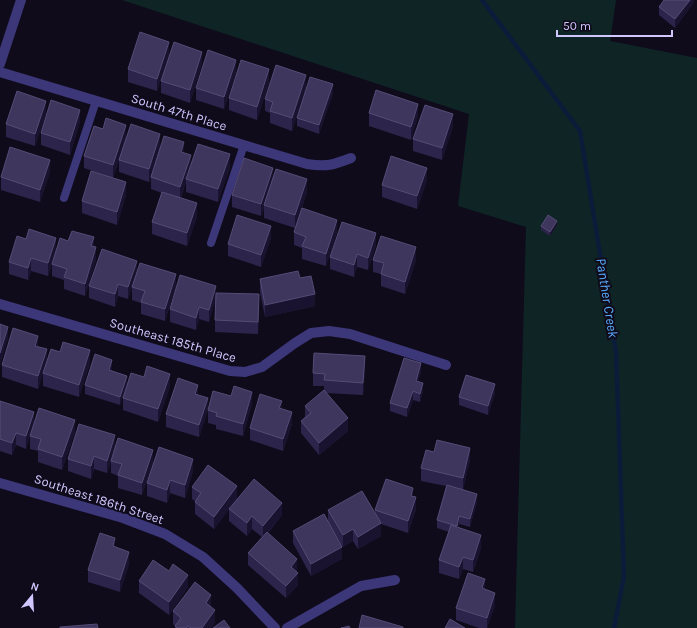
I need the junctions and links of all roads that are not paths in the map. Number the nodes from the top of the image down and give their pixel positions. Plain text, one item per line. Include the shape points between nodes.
1 (21, 0) edge
2 (0, 64) edge
3 (0, 72) edge
4 (96, 101) junction
5 (244, 145) junction
6 (351, 158) dead end
7 (64, 198) dead end
8 (211, 242) dead end
9 (0, 304) edge
10 (446, 365) dead end
11 (0, 482) edge
12 (395, 580) dead end
13 (275, 628) edge
14 (286, 628) edge

1 - 2 street
3 - 4 street, South 47th Place
4 - 5 street, South 47th Place
4 - 7 lane
5 - 6 street, South 47th Place via 307,164 324,166
5 - 8 lane
9 - 10 street, Southeast 185th Place via 230,372 245,372 262,366 311,333 329,331 350,334
11 - 13 street, Southeast 186th Street via 123,518 166,534 202,557 237,588
12 - 14 street via 361,586

